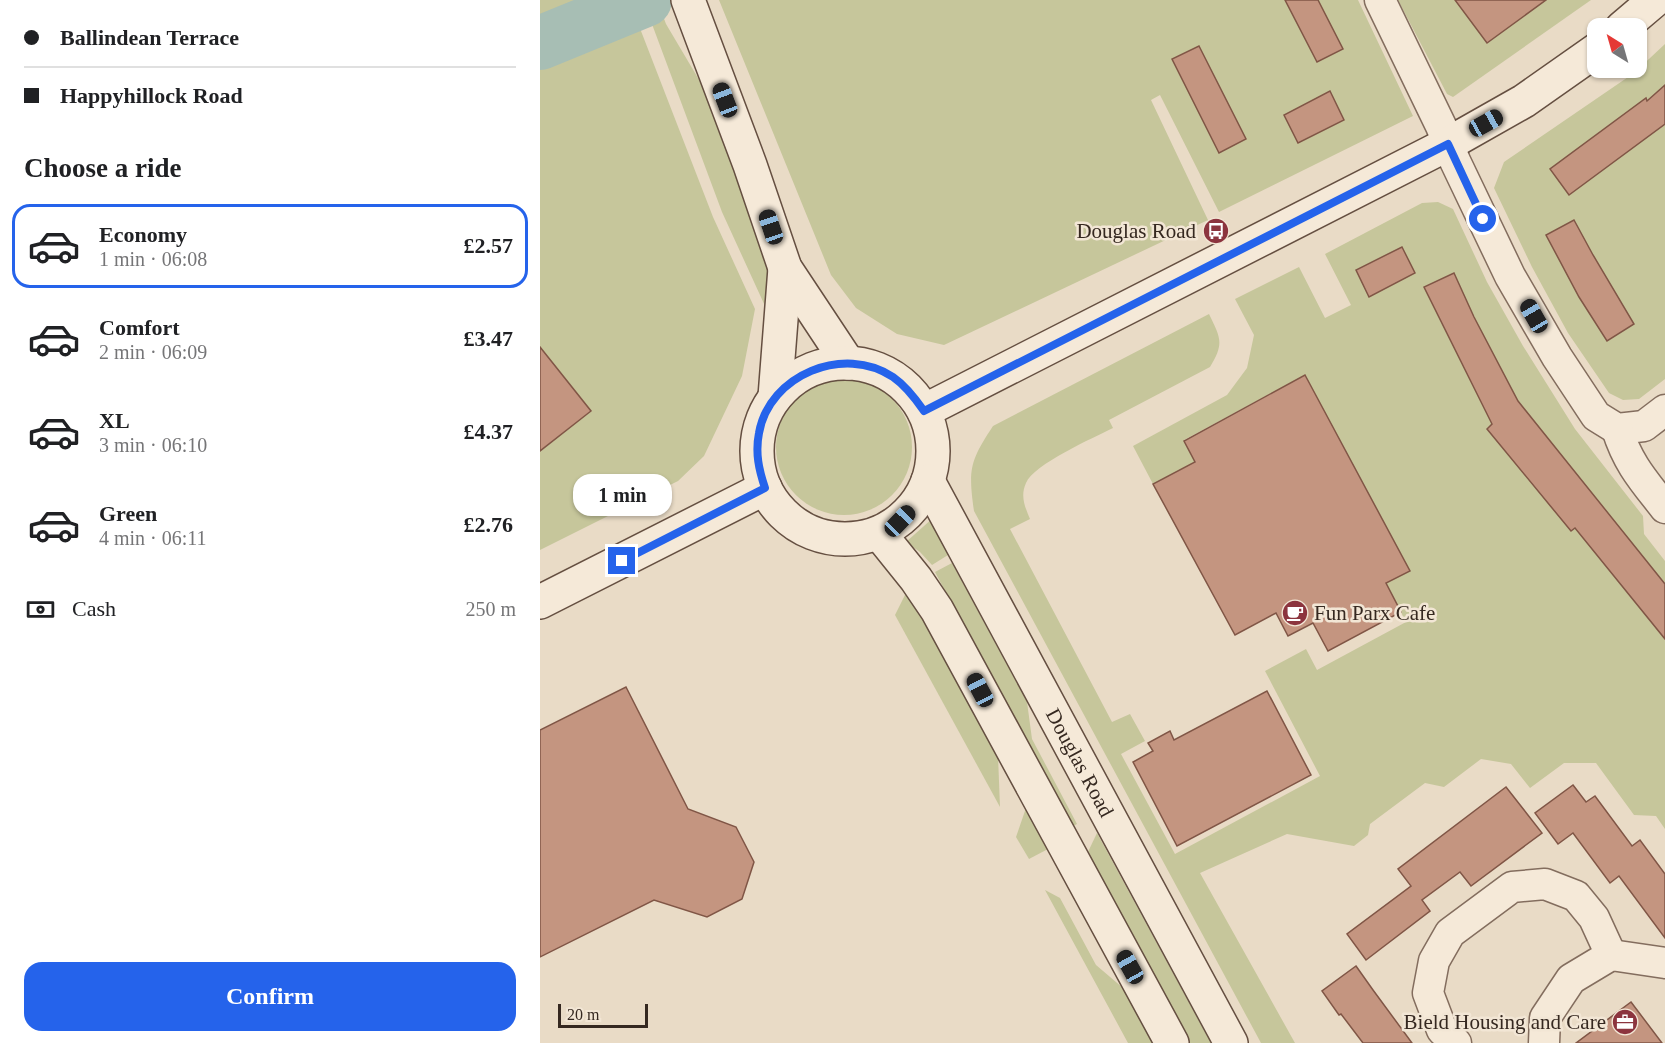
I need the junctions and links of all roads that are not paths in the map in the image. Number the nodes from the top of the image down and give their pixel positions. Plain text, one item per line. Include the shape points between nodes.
1 (1380, 0) edge
2 (1655, 0) edge
3 (691, 6) edge
4 (1634, 18) edge
5 (1587, 57) edge
6 (1448, 144) junction
7 (785, 268) junction
8 (848, 363) junction
9 (775, 397) junction
10 (1665, 410) edge
11 (924, 411) junction
12 (1617, 429) junction
13 (928, 482) junction
14 (765, 488) junction
15 (1665, 508) edge
16 (879, 533) junction
17 (540, 602) edge
18 (1611, 955) junction
19 (1665, 963) edge
20 (1172, 1043) edge
21 (1231, 1043) edge
22 (1456, 1043) edge
23 (1544, 1043) edge

1 - 6 street
2 - 4 main road
3 - 7 main road
5 - 6 main road via 1524,101
6 - 11 main road
6 - 12 street via 1510,276 1551,347 1596,416
7 - 8 main road
7 - 9 main road
8 - 9 main road via 820,366 796,378
8 - 11 main road via 892,376
9 - 14 main road via 759,431 759,470
10 - 12 street via 1644,426
11 - 13 main road via 932,434
12 - 15 street via 1624,452
13 - 16 main road via 917,503 900,521
13 - 21 main road, Douglas Road
14 - 16 main road via 784,515 813,533 846,540
14 - 17 main road
16 - 20 main road via 937,610
18 - 19 street
18 - 22 street via 1594,918 1575,896 1545,884 1512,887 1450,933 1434,961 1428,993 1442,1030
18 - 23 street via 1570,979 1545,1018

